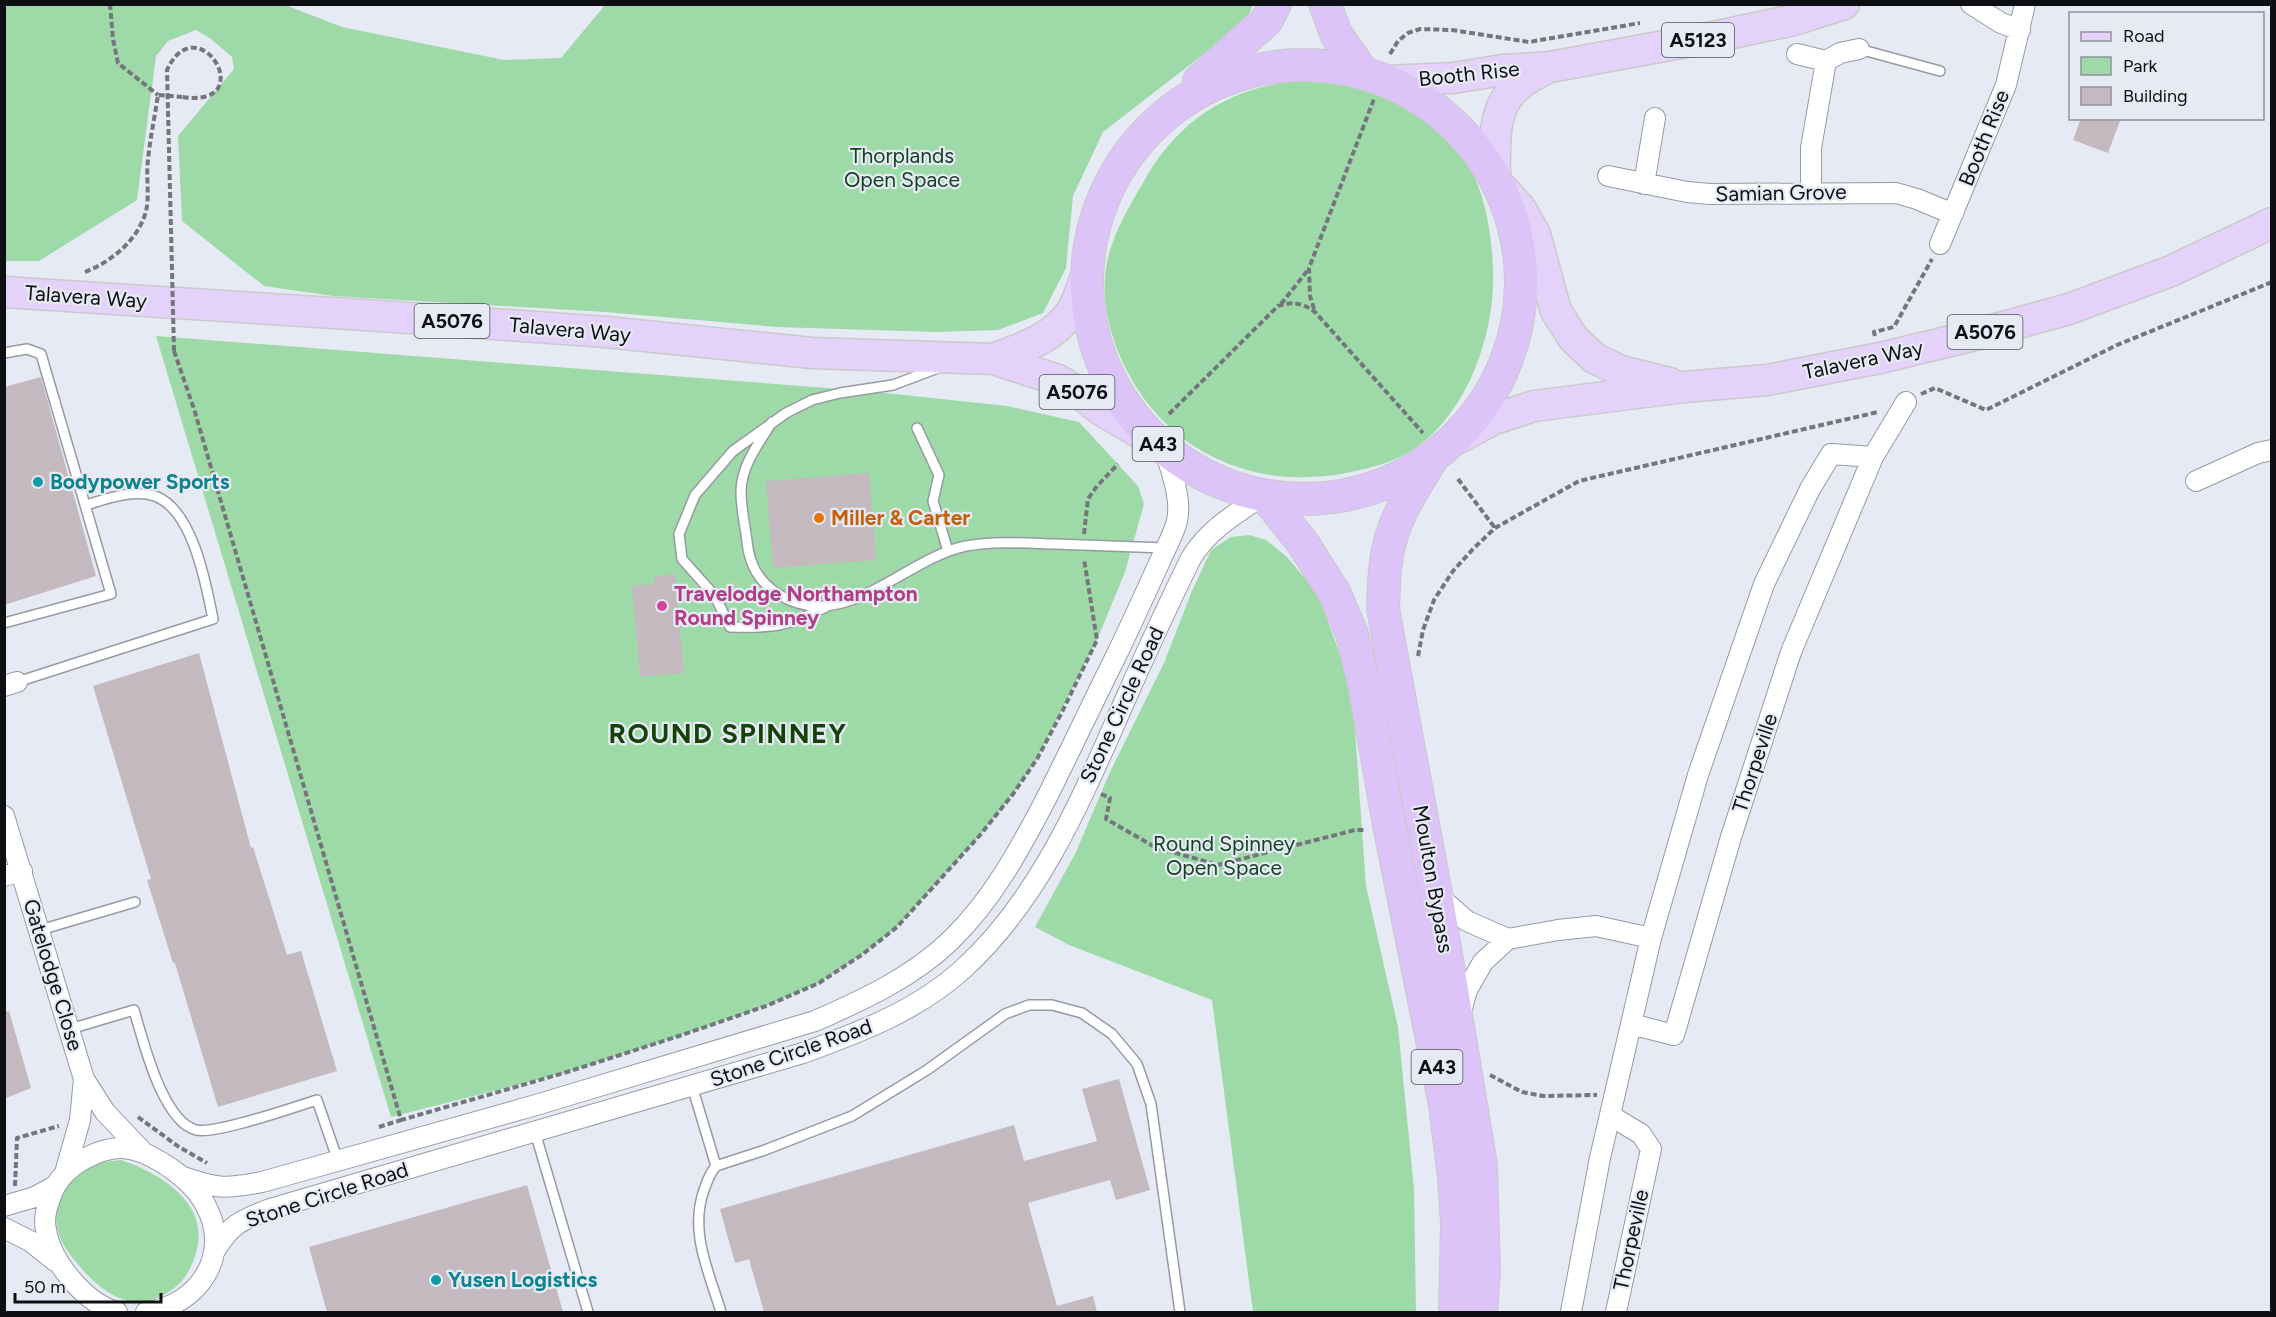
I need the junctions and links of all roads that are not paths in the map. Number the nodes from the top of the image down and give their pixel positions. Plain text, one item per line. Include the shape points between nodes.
1 (1275, 4) edge
2 (1325, 4) edge
3 (1844, 4) edge
4 (1971, 4) edge
5 (2025, 4) edge
6 (2020, 30) junction
7 (1859, 49) joint
8 (1797, 54) dead end
9 (1826, 61) junction
10 (1550, 67) junction
11 (1940, 71) dead end
12 (1379, 76) junction
13 (1168, 111) junction
14 (1655, 118) dead end
15 (1608, 176) dead end
16 (1497, 181) junction
17 (1644, 184) junction
18 (1811, 193) junction
19 (1953, 214) junction
20 (2271, 223) edge
21 (1940, 244) road end
22 (1086, 277) junction
23 (4, 292) edge
24 (4, 352) edge
25 (963, 358) junction
26 (993, 359) junction
27 (1684, 387) junction
28 (1906, 402) dead end
29 (772, 422) junction
30 (917, 428) dead end
31 (1436, 444) junction
32 (1160, 446) junction
33 (2271, 450) edge
34 (1873, 457) junction
35 (2196, 481) dead end
36 (1264, 496) junction
37 (86, 505) junction
38 (1166, 548) junction
39 (948, 551) junction
40 (827, 606) junction
41 (4, 623) edge
42 (11, 684) edge
43 (4, 816) edge
44 (13, 873) edge
45 (1436, 894) junction
46 (135, 902) dead end
47 (40, 930) junction
48 (1651, 938) junction
49 (1508, 939) junction
50 (1458, 1022) junction
51 (1631, 1024) junction
52 (70, 1029) junction
53 (84, 1079) junction
54 (692, 1086) junction
55 (1611, 1116) junction
56 (535, 1132) junction
57 (142, 1151) junction
58 (338, 1161) junction
59 (716, 1166) junction
60 (183, 1177) junction
61 (60, 1180) junction
62 (9, 1205) edge
63 (4, 1228) edge
64 (214, 1252) junction
65 (62, 1266) junction
66 (204, 1279) junction
67 (97, 1307) edge
68 (117, 1312) edge
69 (146, 1312) edge
70 (191, 1312) edge
71 (588, 1312) edge
72 (721, 1312) edge
73 (1180, 1312) edge
74 (1455, 1312) edge
75 (1481, 1312) edge
76 (1571, 1312) edge
77 (1616, 1312) edge

1 - 13 highway, A43 via 1267,20 1252,35
2 - 12 highway, A43 via 1336,34
3 - 10 main road, Booth Rise / A5123 via 1794,20
4 - 6 street via 2001,24
5 - 6 street, Booth Rise
6 - 19 street, Booth Rise via 2006,85
7 - 9 street
7 - 11 lane
8 - 9 street
9 - 18 street via 1811,148
10 - 12 main road, Booth Rise / A5123 via 1453,78
10 - 16 main road, Booth Rise / A5123 via 1521,83 1508,95 1499,113 1495,134
12 - 13 highway, A43 via 1323,65 1282,65 1213,85
12 - 16 highway, A43 via 1421,98 1450,120 1475,147
13 - 22 highway, A43 via 1134,145 1108,185 1092,230
14 - 17 street
15 - 17 street, Samian Grove
16 - 27 main road, Talavera Way / A5076 via 1535,234 1556,311 1573,338 1594,358 1621,371
16 - 31 highway, A43 via 1512,217 1520,252 1518,321 1509,356 1495,387 1475,416
17 - 18 street, Samian Grove via 1710,194
18 - 19 street, Samian Grove via 1896,193
19 - 21 street, Booth Rise
20 - 27 main road, Talavera Way / A5076 via 2171,271 2069,309 1880,358 1767,380
22 - 26 main road, Talavera Way / A5076 via 1073,310 1048,336
22 - 32 highway, A43 via 1089,317 1102,366 1128,410
23 - 25 main road, Talavera Way / A5076 via 547,328 812,353
24 - 37 lane via 27,349 41,354
25 - 26 main road, Talavera Way / A5076
25 - 29 lane via 893,385 812,400
26 - 32 main road, Talavera Way / A5076 via 1058,380
27 - 31 main road, Talavera Way / A5076 via 1534,406
28 - 34 street, Thorpeville
29 - 40 lane via 755,447 741,491 748,554 754,570 787,600
29 - 40 lane via 733,451 695,495 679,534 682,559 715,596 730,627 769,628 799,621
30 - 39 lane via 939,475 933,501
31 - 36 highway, A43 via 1403,476 1359,492 1301,500
31 - 45 highway, Moulton Bypass / A43 via 1392,534 1384,571 1383,609
32 - 36 highway, A43 via 1210,479
32 - 38 street, Stone Circle Road via 1178,498 1177,521
33 - 35 street
34 - 48 street via 1831,454 1764,584 1712,732
34 - 51 street, Thorpeville via 1791,652 1731,837 1674,1035
36 - 54 street, Stone Circle Road via 1201,541 1046,865 997,935 962,970 917,1004 867,1030
36 - 74 highway, Moulton Bypass / A43 via 1302,542 1334,592 1352,634 1364,684 1445,1105 1457,1223
37 - 41 lane via 111,594
37 - 42 lane via 128,494 154,496 167,503 200,556 213,619
38 - 39 lane via 997,542
38 - 58 street, Stone Circle Road via 1059,773 1007,870 950,941 922,964 867,997 815,1021
39 - 40 lane via 865,594
43 - 44 street, Gatelodge Close
44 - 47 street, Gatelodge Close
45 - 49 street via 1467,921
45 - 50 highway, Moulton Bypass / A43
46 - 47 lane
47 - 52 street, Gatelodge Close
48 - 49 street via 1596,926
48 - 51 street
49 - 50 street via 1483,962 1467,990
50 - 75 highway, Moulton Bypass / A43 via 1481,1165
51 - 55 street
52 - 53 street, Gatelodge Close
52 - 58 lane via 134,1010 153,1075 185,1125 198,1130 224,1127 317,1100
53 - 57 street, Gatelodge Close via 105,1112
53 - 61 street, Gatelodge Close via 80,1120
54 - 56 street, Stone Circle Road
54 - 59 lane
55 - 76 street
55 - 77 street, Thorpeville via 1641,1134 1651,1149
56 - 64 street, Stone Circle Road via 270,1209 242,1220 226,1233
56 - 71 lane
57 - 60 street, Stone Circle Road
57 - 61 street, Stone Circle Road via 105,1150 80,1161
58 - 60 street, Stone Circle Road via 230,1188
59 - 72 lane via 698,1210 698,1238
59 - 73 lane via 852,1116 927,1070 1005,1014 1029,1005 1052,1005 1082,1013 1112,1034 1137,1064 1146,1084
60 - 64 street, Stone Circle Road via 211,1217
61 - 62 street, Stone Circle Road via 35,1197
61 - 65 street via 48,1203 45,1228
63 - 65 street via 30,1241
64 - 66 street, Stone Circle Road
65 - 67 street
66 - 69 street, Stone Circle Road via 176,1304
66 - 70 street
67 - 68 street

